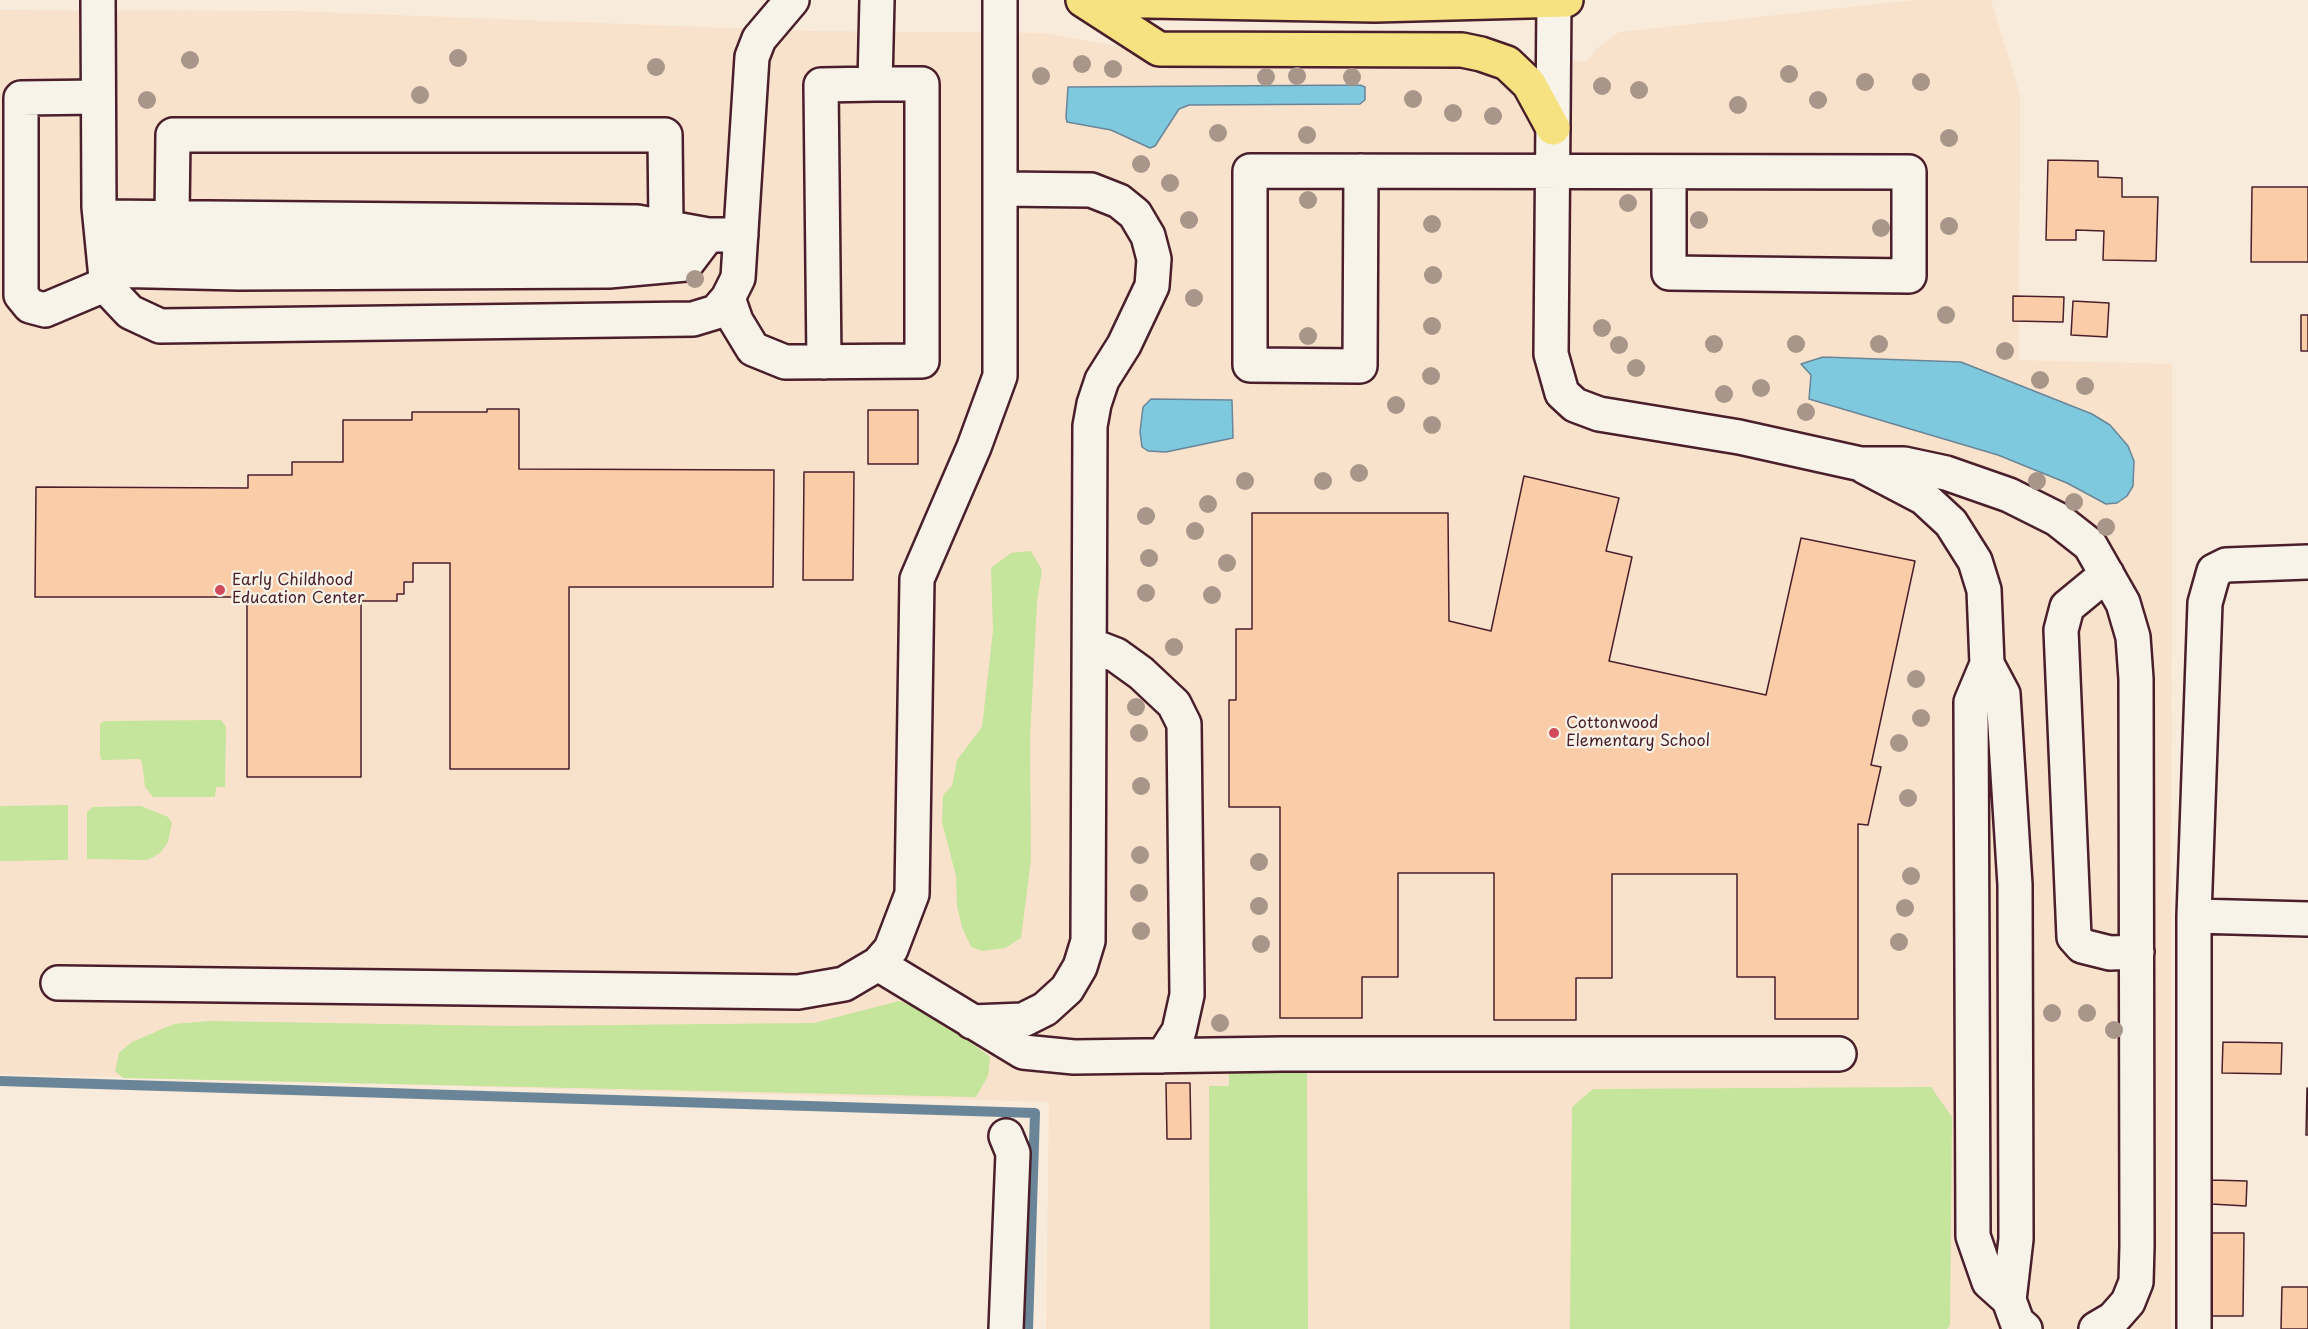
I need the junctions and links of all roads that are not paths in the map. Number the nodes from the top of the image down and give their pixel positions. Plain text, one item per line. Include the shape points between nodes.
1 (98, 0) edge
2 (792, 0) edge
3 (877, 0) edge
4 (1000, 0) edge
5 (1083, 0) edge
6 (1092, 0) edge
7 (1554, 0) edge
8 (1566, 0) edge
9 (875, 84) junction
10 (98, 97) junction
11 (1553, 128) junction
12 (1552, 170) junction
13 (1361, 171) junction
14 (1670, 172) junction
15 (1000, 189) junction
16 (172, 218) junction
17 (666, 226) junction
18 (708, 235) junction
19 (741, 235) junction
20 (104, 253) junction
21 (728, 298) junction
22 (824, 362) junction
23 (1861, 464) junction
24 (2308, 562) edge
25 (2107, 574) junction
26 (1090, 645) junction
27 (1987, 664) junction
28 (2194, 916) junction
29 (2308, 919) edge
30 (2137, 952) junction
31 (878, 964) junction
32 (58, 983) dead end
33 (972, 1022) junction
34 (1839, 1054) dead end
35 (1163, 1056) junction
36 (1006, 1136) dead end
37 (2009, 1300) junction
38 (1006, 1329) edge
39 (2025, 1329) edge
40 (2096, 1329) edge
41 (2194, 1329) edge

1 - 10 street
2 - 19 street via 759,39 752,57
3 - 9 street
4 - 15 street
5 - 11 main road via 1159,49 1462,50 1481,54 1506,63 1528,84
6 - 7 main road via 1375,5
7 - 8 main road
7 - 11 street
9 - 22 street via 821,85
9 - 22 street via 922,84 922,361
10 - 20 street
10 - 20 street via 21,98 21,295 30,306 45,310
11 - 12 street
12 - 13 street
12 - 14 street
12 - 23 street via 1551,354 1562,393 1575,405 1599,414 1739,437
13 - 13 street via 1250,171 1250,365 1360,366
14 - 14 street via 1670,273 1909,276 1909,172
15 - 26 street via 1091,190 1119,201 1134,214 1155,259 1152,286 1102,380 1090,426
15 - 31 street via 1000,376 917,579 912,894 891,949
16 - 17 street via 637,222
16 - 17 street via 173,135 665,135
16 - 20 street
17 - 18 street
18 - 19 street
18 - 20 street via 625,246
19 - 21 street via 738,278
20 - 21 street via 113,294 130,312 160,326 693,319 716,312
21 - 22 street via 753,349 784,362
23 - 25 street via 1904,464 1946,473 2009,495 2057,519 2090,545
23 - 27 street via 1924,498 1951,523 1975,561 1984,590
24 - 28 street via 2226,565 2214,571 2210,582 2205,603
25 - 30 street via 2123,603 2133,637
25 - 30 street via 2067,607 2061,630 2074,937 2082,946 2110,953
26 - 33 street via 1090,908 1088,941 1080,967 1067,989 1038,1013 1023,1020
26 - 35 street via 1116,655 1141,673 1174,704 1184,724 1187,995 1179,1031
27 - 37 street via 2002,694 2015,885 2016,1239
27 - 37 street via 1971,702 1973,1236 1989,1282
28 - 29 street
28 - 41 street
30 - 40 street via 2136,1282 2128,1302 2113,1319
31 - 32 street via 844,984 798,992
31 - 33 street
33 - 35 street via 1023,1052 1074,1057
34 - 35 street
36 - 38 street via 1012,1153
37 - 39 street via 2017,1322

